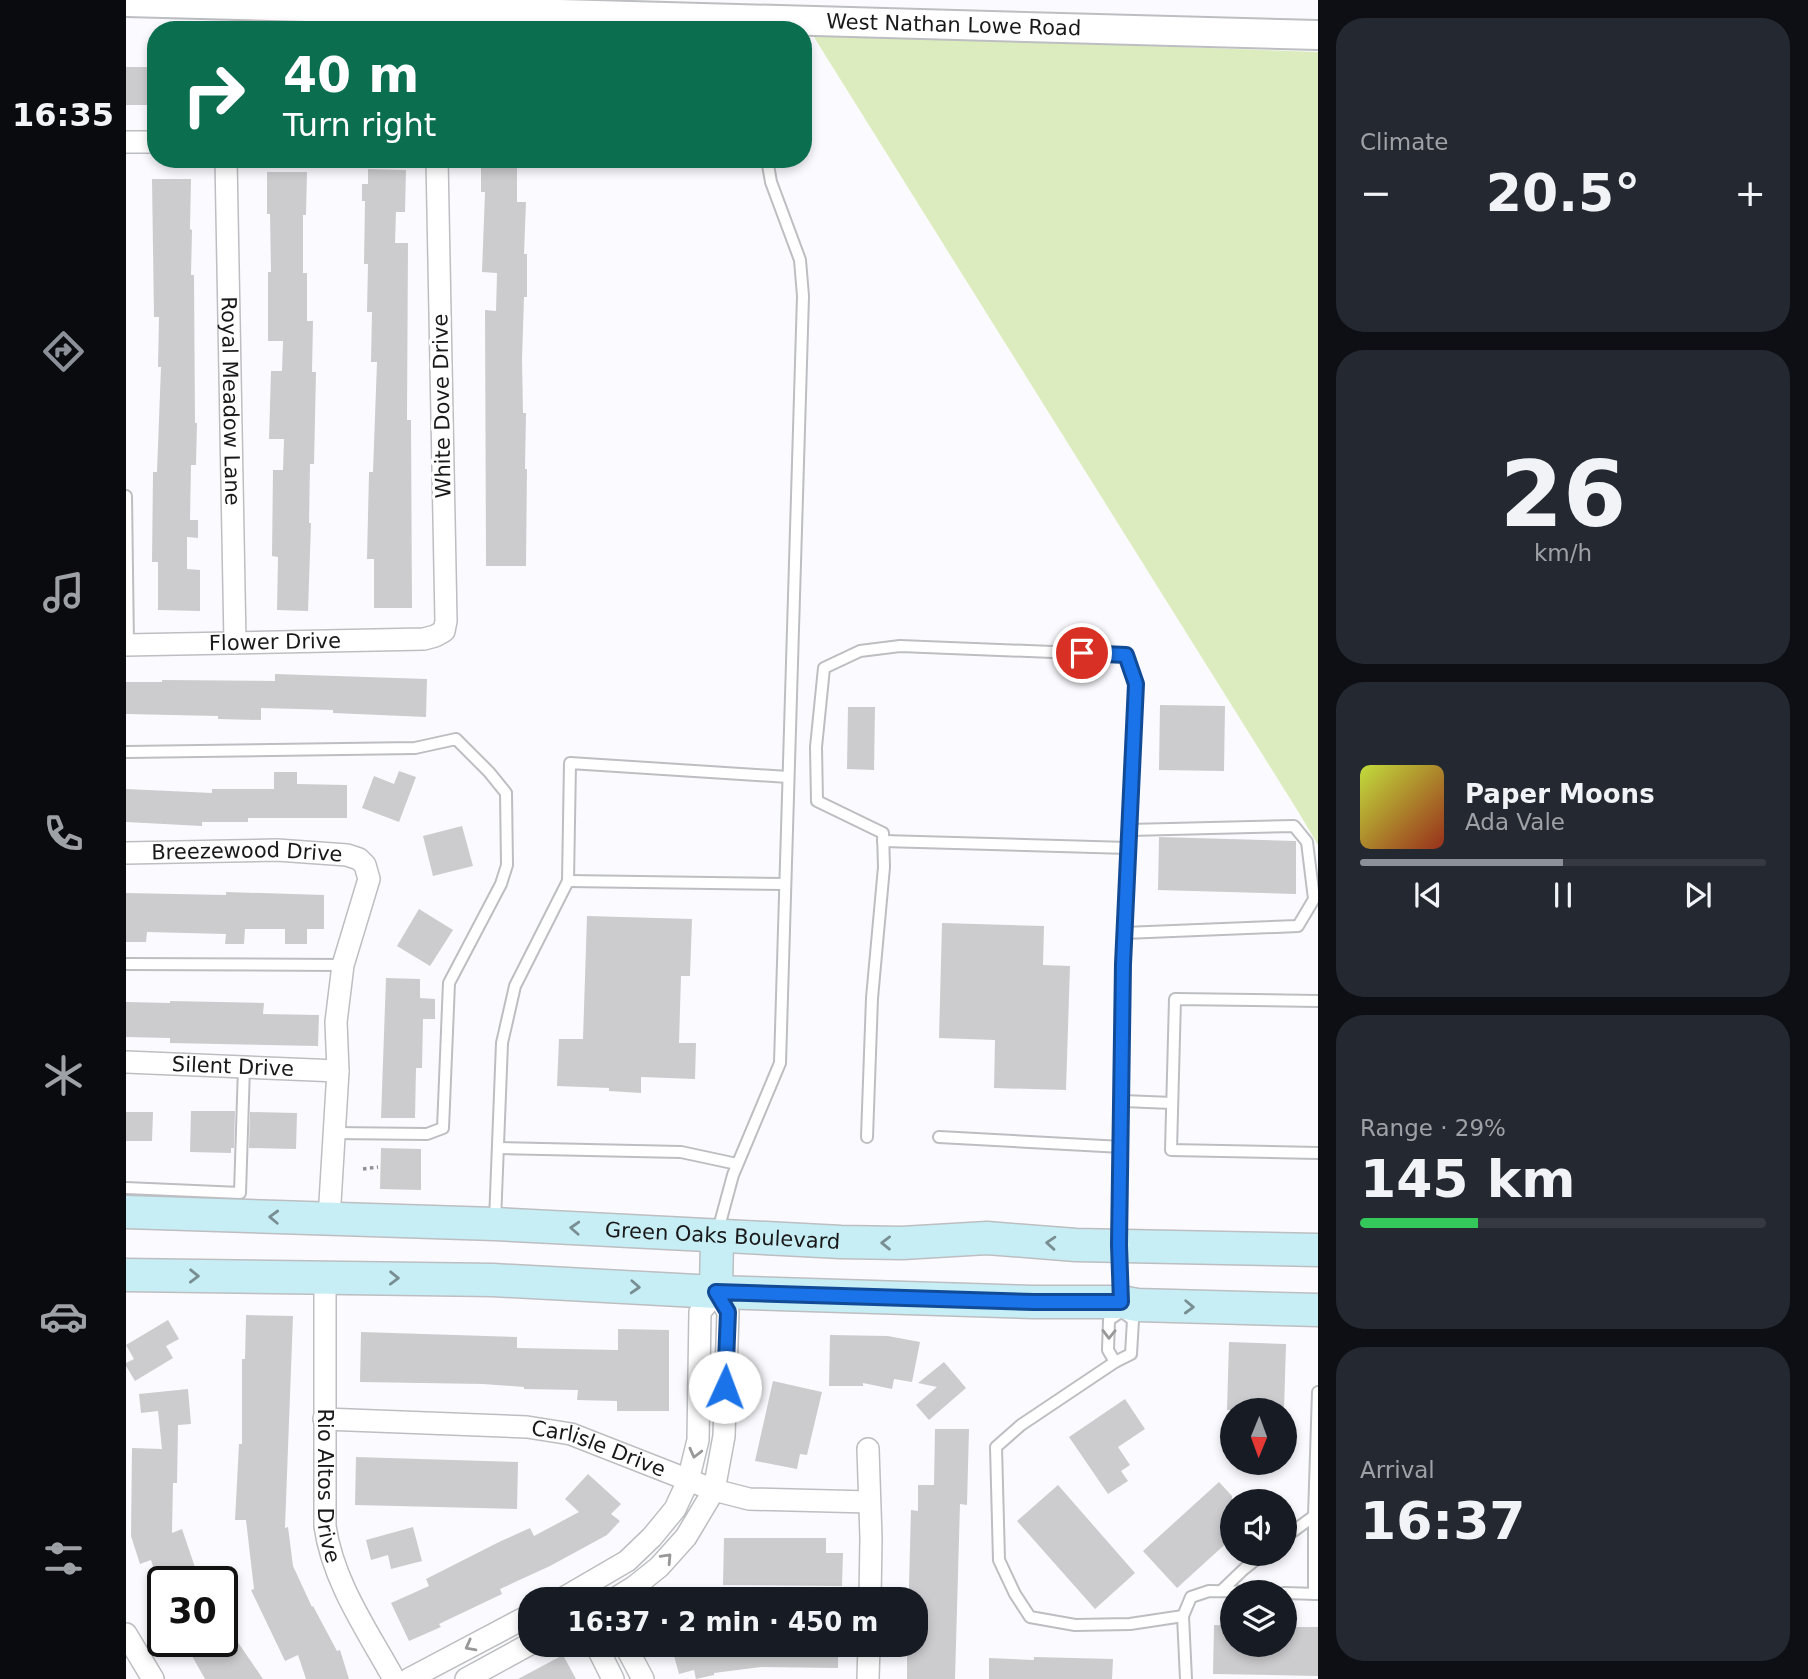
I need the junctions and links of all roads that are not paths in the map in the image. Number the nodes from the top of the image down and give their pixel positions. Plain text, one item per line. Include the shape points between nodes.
1 (126, 2) edge
2 (441, 13) edge
3 (677, 21) edge
4 (812, 25) edge
5 (1318, 35) edge
6 (126, 142) edge
7 (147, 142) edge
8 (226, 168) edge
9 (437, 168) edge
10 (769, 168) edge
11 (126, 496) edge
12 (424, 639) joint
13 (235, 643) junction
14 (127, 645) edge
15 (126, 752) edge
16 (788, 777) junction
17 (1129, 830) junction
18 (883, 841) junction
19 (1128, 848) junction
20 (126, 853) edge
21 (568, 881) junction
22 (785, 884) junction
23 (1125, 933) junction
24 (126, 964) edge
25 (343, 965) junction
26 (1318, 1001) edge
27 (126, 1062) edge
28 (244, 1067) junction
29 (338, 1071) junction
30 (1123, 1101) junction
31 (1172, 1103) junction
32 (334, 1133) junction
33 (867, 1137) dead end
34 (939, 1137) dead end
35 (1122, 1147) junction
36 (498, 1148) junction
37 (1318, 1153) edge
38 (737, 1164) junction
39 (126, 1188) edge
40 (126, 1212) edge
41 (329, 1219) junction
42 (495, 1224) junction
43 (717, 1237) junction
44 (1119, 1245) junction
45 (1318, 1250) edge
46 (126, 1275) edge
47 (325, 1278) junction
48 (716, 1292) junction
49 (1121, 1307) junction
50 (1318, 1310) edge
51 (1115, 1362) junction
52 (1318, 1392) edge
53 (324, 1419) junction
54 (1317, 1428) edge
55 (868, 1449) dead end
56 (688, 1481) junction
57 (714, 1490) junction
58 (869, 1502) junction
59 (1314, 1516) junction
60 (1297, 1528) edge
61 (1248, 1566) edge
62 (1232, 1580) edge
63 (598, 1587) edge
64 (634, 1587) edge
65 (870, 1587) edge
66 (1220, 1591) edge
67 (1297, 1593) edge
68 (1316, 1594) edge
69 (1183, 1616) junction
70 (518, 1621) edge
71 (126, 1634) edge
72 (518, 1653) edge
73 (602, 1657) edge
74 (631, 1657) edge
75 (869, 1657) edge
76 (491, 1673) edge
77 (153, 1679) edge
78 (394, 1679) edge
79 (409, 1679) edge
80 (466, 1679) edge
81 (613, 1679) edge
82 (643, 1679) edge
83 (868, 1679) edge
84 (1186, 1679) edge

1 - 2 street, West Nathan Lowe Road
2 - 3 street, West Nathan Lowe Road
4 - 5 street, West Nathan Lowe Road
6 - 7 street
8 - 13 street, Royal Meadow Lane
9 - 12 street, White Dove Drive via 446,621 444,631
10 - 16 lane via 800,260 803,296
11 - 14 lane
12 - 13 street, Flower Drive
13 - 14 street, Flower Drive
15 - 32 lane via 415,748 456,739 506,793 507,865 449,984 443,1128 427,1135
16 - 21 lane via 570,763
16 - 22 lane
17 - 18 lane via 1136,684 1126,655 900,646 860,651 824,668 816,747 817,801 883,833
17 - 19 lane
17 - 23 lane via 1294,827 1307,842 1314,899 1298,926
18 - 19 lane
18 - 33 lane
19 - 23 lane
20 - 25 street, Breezewood Drive via 277,850 359,859 369,879
21 - 22 lane
21 - 36 lane via 515,986 502,1043
22 - 38 lane via 780,1063
23 - 30 lane
24 - 25 lane
25 - 29 street via 336,1022
26 - 31 lane via 1175,999
27 - 28 street, Silent Drive
28 - 29 street, Silent Drive
28 - 39 lane via 240,1193
29 - 32 street
30 - 31 lane
30 - 35 lane
31 - 37 lane via 1171,1150
32 - 41 street
34 - 35 lane
35 - 44 lane
36 - 38 lane via 681,1152
36 - 42 lane
38 - 43 lane
41 -> 40 main road, Green Oaks Boulevard
41 - 42 main road, Green Oaks Boulevard
43 -> 42 main road, Green Oaks Boulevard
44 -> 43 main road, Green Oaks Boulevard via 987,1238 902,1243
43 - 48 main road
44 - 45 main road, Green Oaks Boulevard
44 - 49 lane
46 -> 47 main road
47 -> 48 main road via 493,1280
47 - 53 street, Rio Altos Drive
48 - 49 main road
48 -> 56 street via 700,1312 698,1440
48 - 57 street via 728,1312 724,1436
49 -> 50 main road
49 -> 51 lane via 1109,1321 1108,1350
49 - 51 lane via 1133,1320 1131,1354
51 - 69 lane via 996,1447 999,1560 1030,1617 1075,1625 1130,1624
52 - 54 lane
53 - 56 street, Carlisle Drive via 527,1427 571,1434
53 - 78 street, Rio Altos Drive via 328,1548 336,1573
54 - 59 lane
55 - 58 street
56 - 57 street, Carlisle Drive
56 - 63 street via 675,1509 652,1537
57 - 58 street, Carlisle Drive via 749,1499
64 -> 57 street via 686,1537
58 - 65 street
59 - 60 lane
59 - 68 lane
61 - 62 lane
66 - 69 lane via 1191,1597
67 - 68 lane
69 - 84 lane
70 -> 79 street
71 - 77 street
72 - 76 street
73 - 81 street
74 - 82 street
75 - 83 street
76 - 80 street

